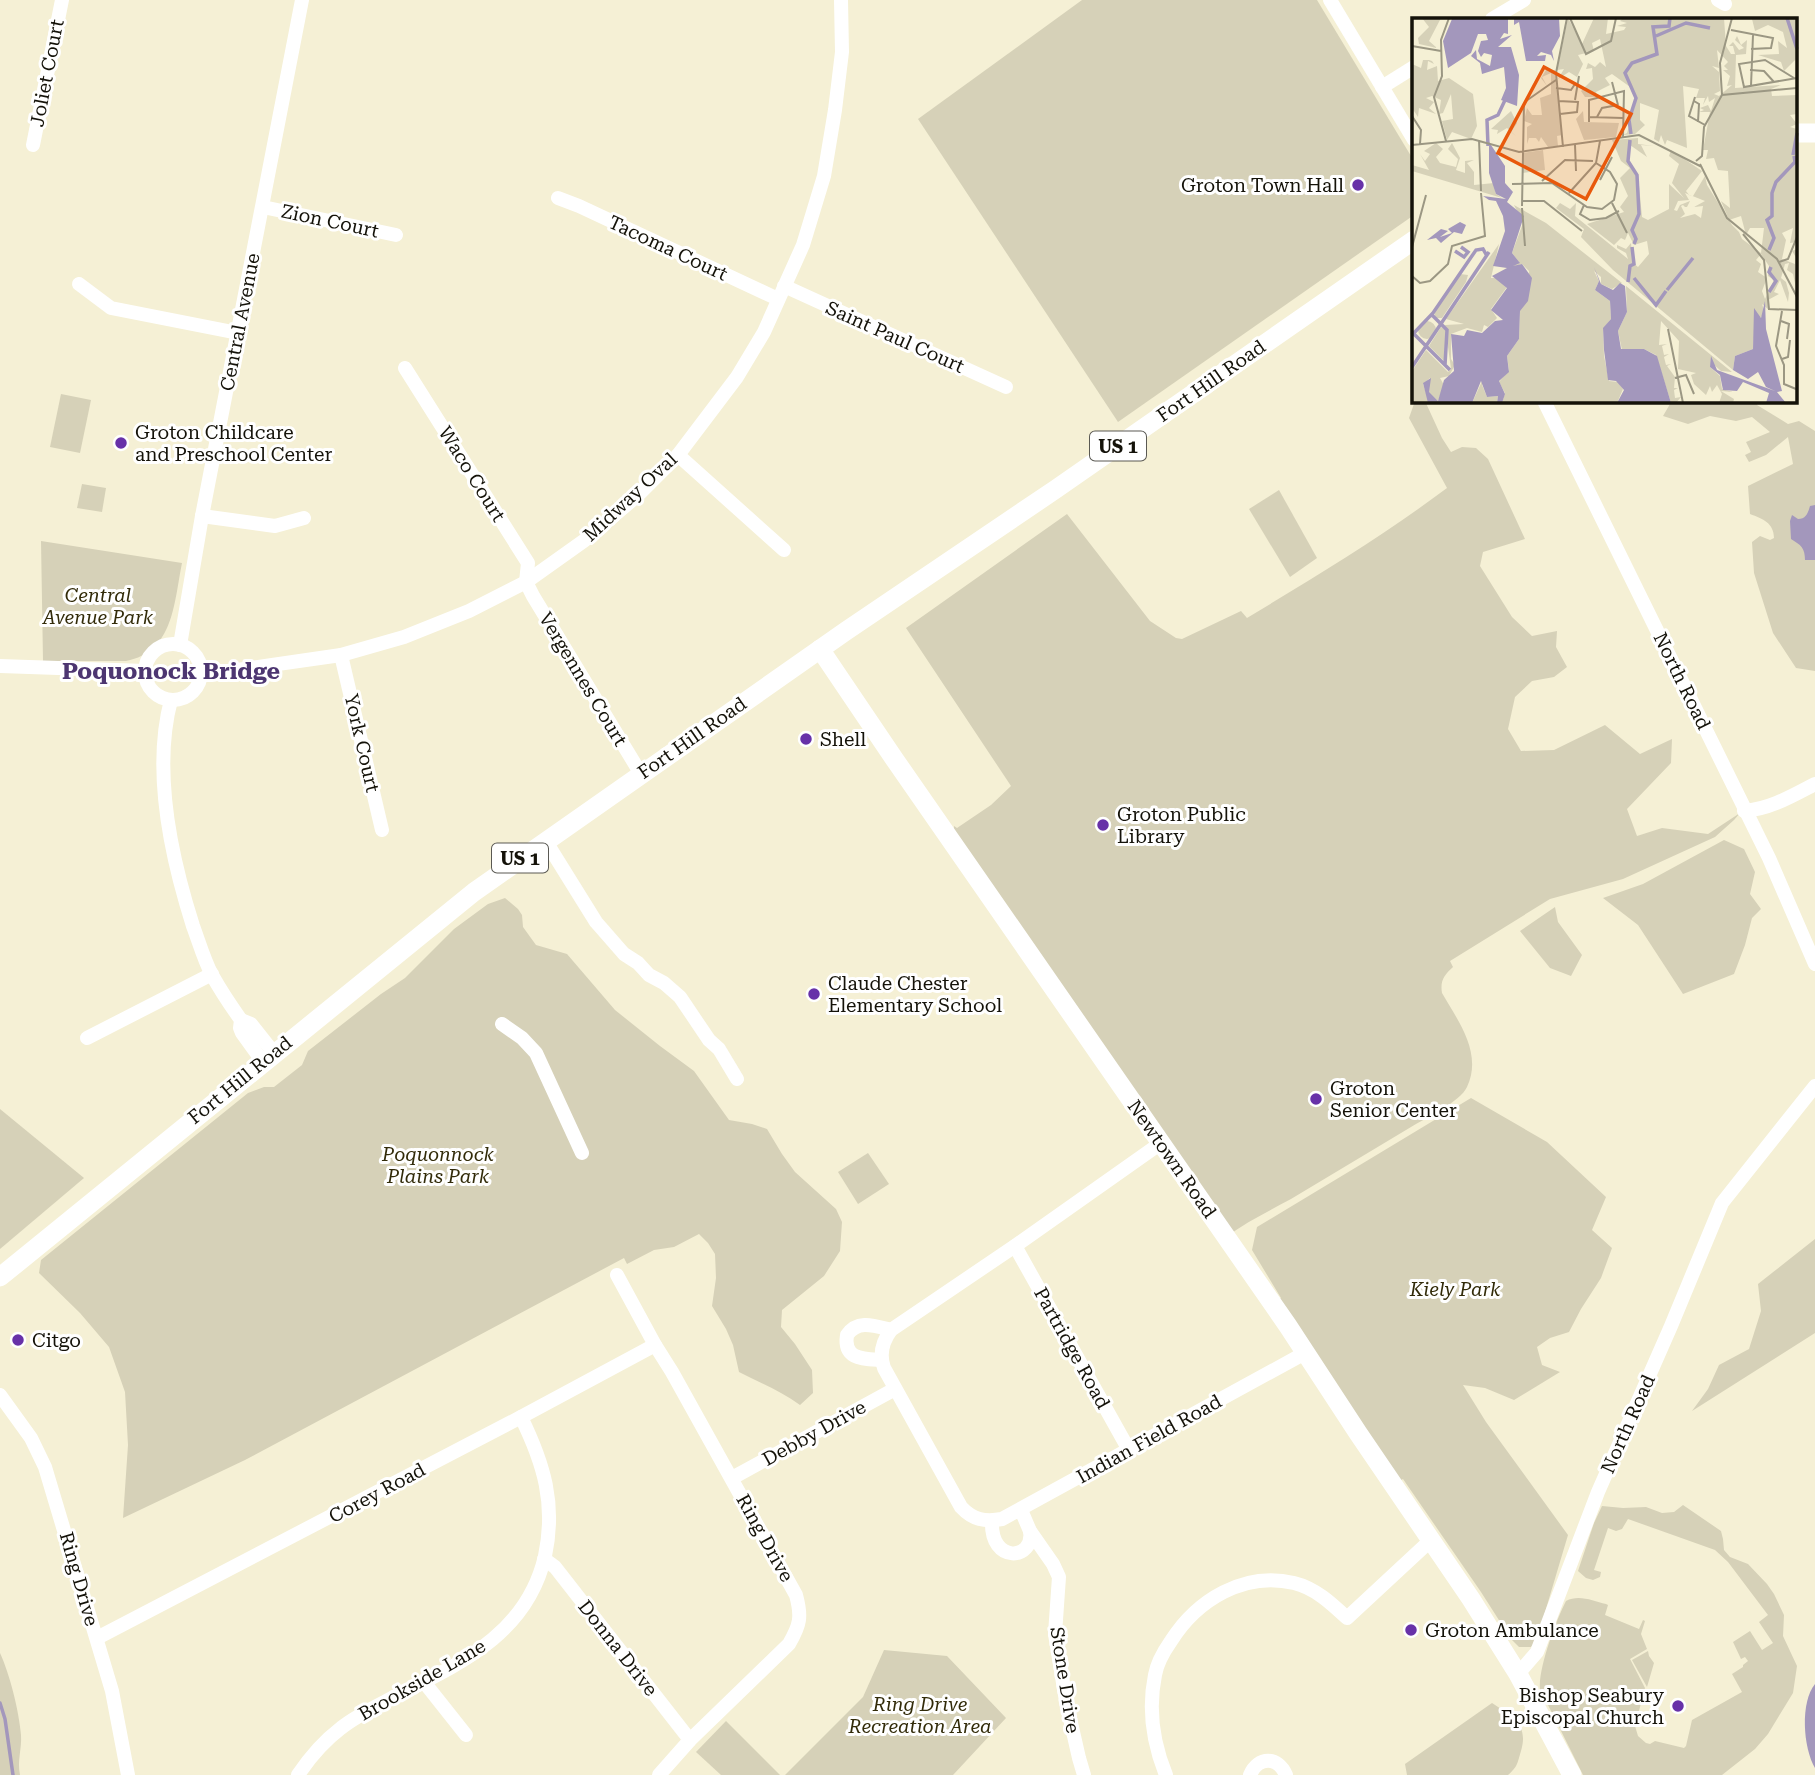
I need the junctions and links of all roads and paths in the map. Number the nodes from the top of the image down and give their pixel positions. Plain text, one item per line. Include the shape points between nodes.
1 (62, 0) edge
2 (302, 0) edge
3 (841, 0) edge
4 (1330, 0) edge
5 (1524, 0) edge
6 (1494, 18) edge
7 (1412, 68) edge
8 (1382, 87) junction
9 (1412, 137) edge
10 (33, 145) dead end
11 (558, 198) dead end
12 (263, 207) junction
13 (396, 235) dead end
14 (1412, 241) edge
15 (79, 284) dead end
16 (781, 293) junction
17 (238, 333) junction
18 (405, 368) dead end
19 (1006, 387) dead end
20 (1545, 402) edge
21 (678, 455) junction
22 (202, 516) junction
23 (304, 518) dead end
24 (784, 550) dead end
25 (526, 582) junction
26 (180, 645) junction
27 (820, 649) junction
28 (341, 655) junction
29 (0, 666) edge
30 (145, 671) junction
31 (202, 673) junction
32 (171, 700) junction
33 (641, 775) junction
34 (1815, 784) edge
35 (1744, 811) junction
36 (382, 830) dead end
37 (545, 840) junction
38 (1815, 964) edge
39 (212, 974) junction
40 (502, 1024) dead end
41 (87, 1038) dead end
42 (269, 1058) junction
43 (737, 1079) dead end
44 (1815, 1086) edge
45 (1161, 1143) junction
46 (582, 1153) dead end
47 (1015, 1247) junction
48 (617, 1275) dead end
49 (0, 1277) edge
50 (891, 1331) junction
51 (655, 1345) junction
52 (1305, 1353) junction
53 (881, 1360) junction
54 (895, 1389) junction
55 (0, 1395) edge
56 (521, 1417) junction
57 (1129, 1450) junction
58 (732, 1478) junction
59 (1021, 1510) junction
60 (992, 1521) junction
61 (1030, 1531) junction
62 (1431, 1540) junction
63 (544, 1559) junction
64 (97, 1638) junction
65 (1518, 1674) junction
66 (424, 1682) junction
67 (466, 1735) dead end
68 (690, 1740) junction
69 (128, 1775) edge
70 (298, 1775) edge
71 (659, 1775) edge
72 (1084, 1775) edge
73 (1166, 1775) edge
74 (1250, 1775) edge
75 (1286, 1775) edge
76 (1572, 1775) edge

1 - 10 street, Joliet Court
2 - 12 street, Central Avenue
3 - 16 street, Midway Oval via 842,52 824,176 803,245
4 - 8 street
5 - 6 street
7 - 8 street
8 - 9 street
11 - 16 street, Tacoma Court
12 - 13 street, Zion Court
12 - 17 street, Central Avenue
14 - 27 main road, Fort Hill Road / US 1
15 - 17 street via 111,308
16 - 19 street, Saint Paul Court
16 - 21 street, Midway Oval via 737,377
17 - 22 street, Central Avenue
18 - 25 street, Waco Court via 528,563
20 - 35 street, North Road
21 - 24 street
21 - 25 street, Midway Oval via 585,540
22 - 23 street via 275,526
22 - 26 street, Central Avenue
25 - 28 street, Midway Oval via 404,637
25 - 33 street, Vergennes Court
26 - 30 street via 156,650
26 - 31 street via 195,654
27 - 33 main road, Fort Hill Road / US 1
27 - 45 main road, Newtown Road
28 - 31 street, Midway Oval
28 - 36 street, York Court
29 - 30 street
30 - 32 street via 154,693
31 - 32 street via 192,693
32 - 39 street via 165,722 163,784 172,845 183,895
33 - 37 main road, Fort Hill Road / US 1
34 - 35 street via 1766,807
35 - 38 street, North Road
37 - 42 main road, Fort Hill Road / US 1 via 452,908
37 - 43 street via 596,922 624,954 680,998
39 - 41 street
39 - 42 street via 241,1020 242,1033
40 - 46 street via 536,1053
42 - 49 main road, Fort Hill Road / US 1
44 - 65 street, North Road via 1722,1203 1598,1492 1537,1653
45 - 47 street
45 - 52 main road, Newtown Road
47 - 50 street
47 - 57 street, Partridge Road
48 - 51 street, Ring Drive
50 - 53 street
50 - 53 street via 861,1325 847,1335 847,1346 855,1356
51 - 56 street, Corey Road
51 - 58 street, Ring Drive
52 - 57 street, Indian Field Road
52 - 62 main road, Newtown Road
53 - 54 street
54 - 58 street, Debby Drive
54 - 60 street via 961,1507 974,1518
55 - 64 street, Ring Drive via 45,1467
56 - 63 street, Brookside Lane via 547,1484 550,1519
56 - 64 street, Corey Road
57 - 59 street, Indian Field Road
58 - 68 street, Ring Drive via 796,1595 799,1627 789,1644
59 - 60 street, Indian Field Road
59 - 61 street, Stone Drive
60 - 61 street via 993,1539 1005,1552 1020,1552 1031,1539
61 - 72 street, Stone Drive via 1059,1577 1055,1634
62 - 65 main road, Newtown Road
62 - 73 street via 1347,1618 1313,1590 1283,1581 1241,1585 1199,1607 1175,1634 1155,1673 1153,1730
63 - 66 street, Brookside Lane via 530,1595 503,1630 484,1648
63 - 68 street, Donna Drive via 555,1567
64 - 69 street, Ring Drive
65 - 76 main road
66 - 67 street
66 - 70 street, Brookside Lane via 342,1727
68 - 71 street, Ring Drive
74 - 75 street via 1255,1765 1266,1760 1278,1763

